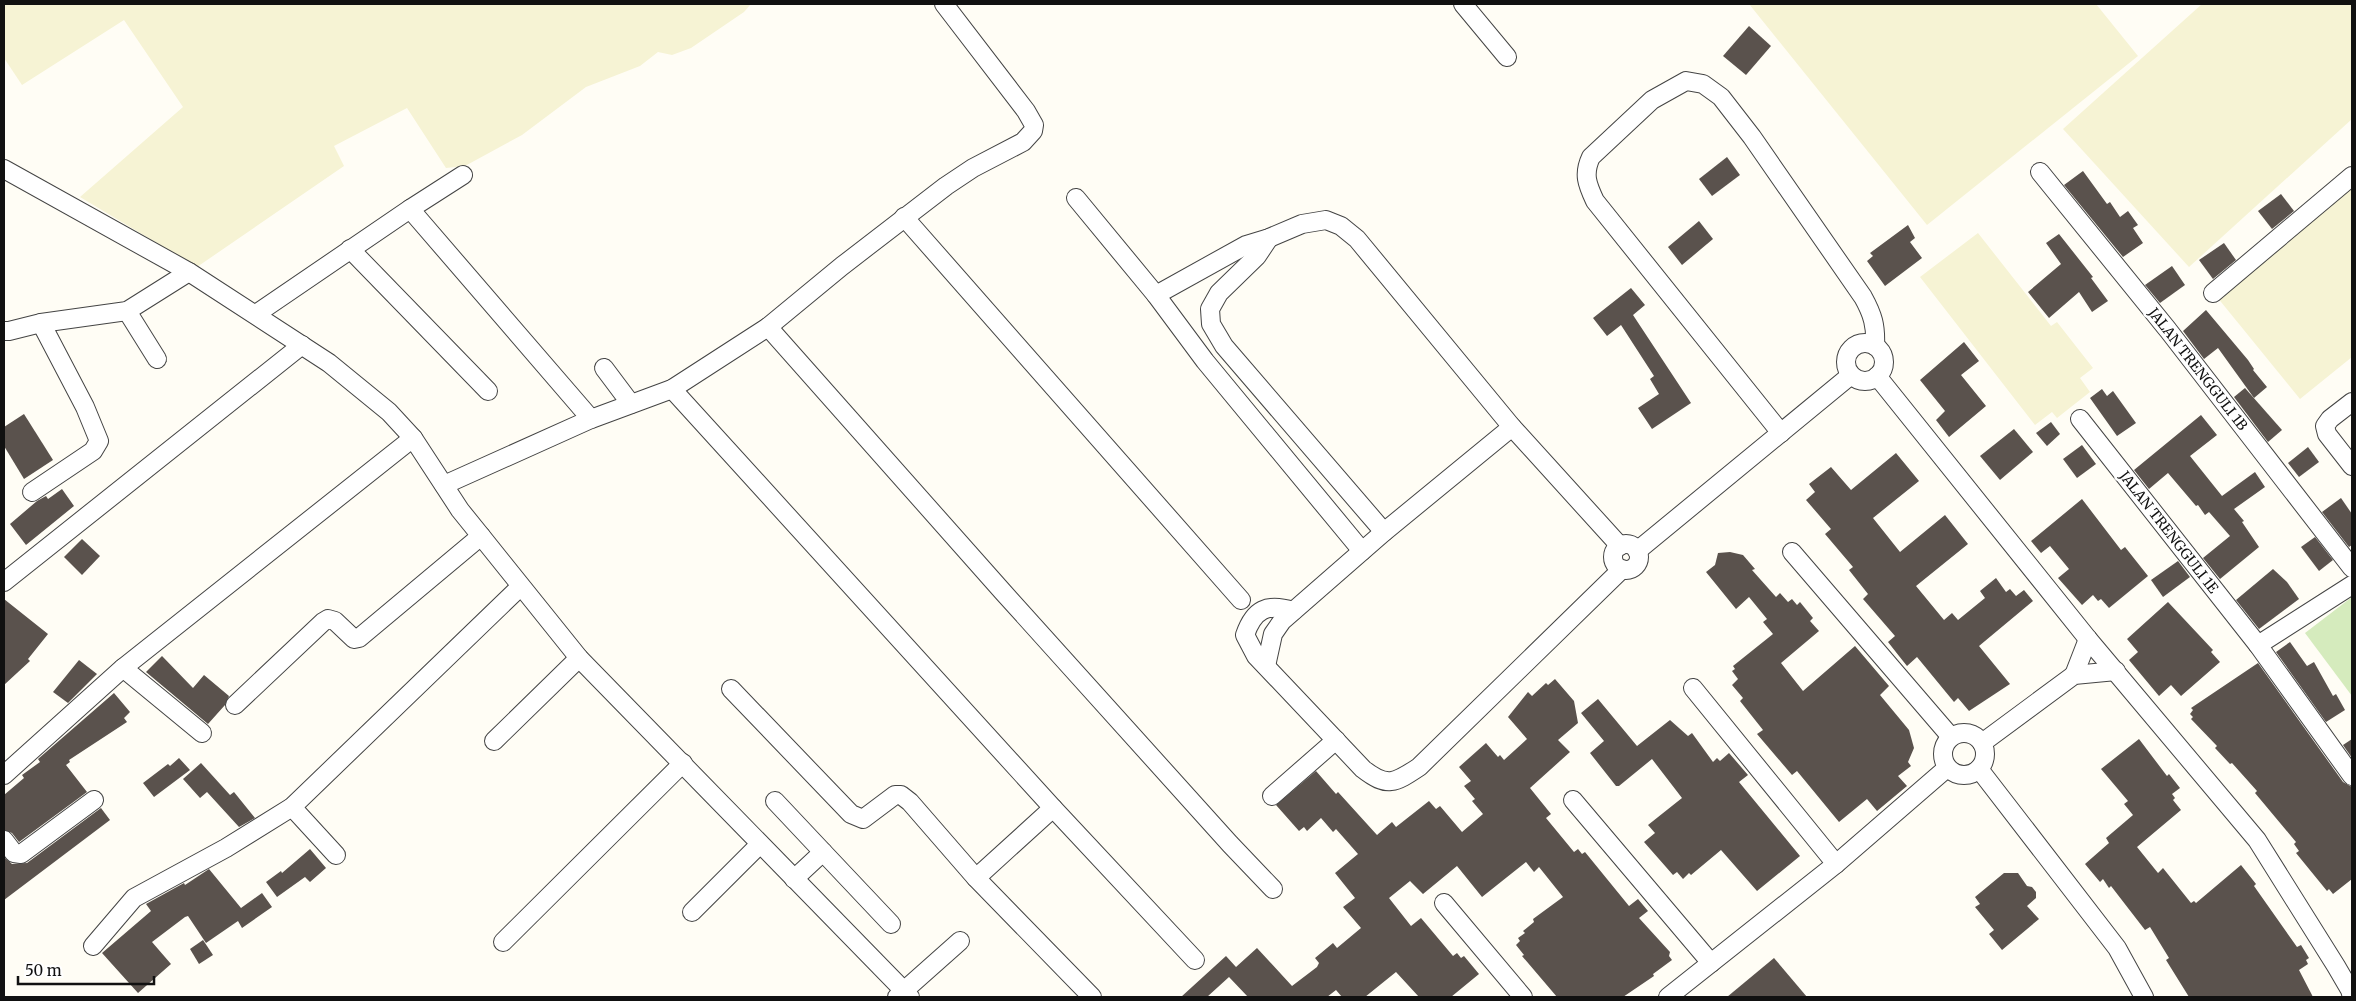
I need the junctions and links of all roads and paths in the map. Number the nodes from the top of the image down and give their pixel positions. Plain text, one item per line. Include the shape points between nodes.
1 (944, 4) edge
2 (1463, 4) edge
3 (1507, 57) dead end
4 (4, 169) edge
5 (2040, 172) dead end
6 (463, 175) dead end
7 (2352, 176) edge
8 (1076, 198) dead end
9 (410, 209) junction
10 (904, 217) junction
11 (1268, 238) junction
12 (350, 249) junction
13 (1229, 254) junction
14 (189, 272) junction
15 (1240, 273) junction
16 (2213, 293) dead end
17 (1156, 296) junction
18 (126, 311) junction
19 (256, 314) junction
20 (41, 323) junction
21 (768, 327) junction
22 (4, 331) edge
23 (302, 345) junction
24 (1224, 346) junction
25 (1875, 346) junction
26 (157, 358) dead end
27 (1205, 361) junction
28 (604, 368) dead end
29 (1851, 375) junction
30 (1878, 376) junction
31 (672, 389) junction
32 (488, 391) dead end
33 (2352, 402) edge
34 (631, 404) junction
35 (591, 419) junction
36 (2080, 419) dead end
37 (1512, 427) junction
38 (1782, 433) junction
39 (412, 438) junction
40 (2352, 466) edge
41 (444, 485) junction
42 (32, 492) dead end
43 (1384, 532) junction
44 (481, 536) junction
45 (1620, 546) junction
46 (1362, 551) junction
47 (1637, 551) junction
48 (1792, 552) dead end
49 (2352, 568) edge
50 (1622, 570) junction
51 (4, 582) edge
52 (2352, 585) edge
53 (520, 587) junction
54 (1241, 600) dead end
55 (1293, 611) junction
56 (2088, 639) junction
57 (2258, 645) junction
58 (579, 658) junction
59 (1266, 666) junction
60 (123, 668) junction
61 (2116, 671) junction
62 (2074, 675) junction
63 (1693, 688) dead end
64 (731, 689) dead end
65 (235, 705) dead end
66 (202, 733) dead end
67 (1951, 737) junction
68 (1336, 740) junction
69 (494, 741) dead end
70 (1982, 743) junction
71 (683, 762) junction
72 (1947, 768) junction
73 (1979, 769) junction
74 (4, 775) edge
75 (2352, 776) edge
76 (1272, 796) dead end
77 (94, 800) dead end
78 (775, 800) dead end
79 (1573, 800) dead end
80 (292, 807) junction
81 (1053, 808) junction
82 (4, 840) edge
83 (760, 844) junction
84 (823, 852) junction
85 (336, 856) dead end
86 (1836, 864) junction
87 (976, 878) junction
88 (794, 879) junction
89 (1273, 889) dead end
90 (1444, 903) dead end
91 (692, 912) dead end
92 (891, 924) dead end
93 (960, 941) dead end
94 (503, 942) dead end
95 (93, 946) dead end
96 (1195, 960) dead end
97 (1711, 964) junction
98 (903, 995) edge
99 (1092, 997) edge
100 (1523, 997) edge
101 (1668, 997) edge
102 (2144, 997) edge
103 (2352, 997) edge

1 - 10 street via 1026,111 1034,125 1033,131 1023,142 973,168
2 - 3 street
4 - 14 street
5 - 49 street, JALAN TRENGGULI 1B via 2168,330
6 - 9 street
7 - 16 street
8 - 17 street
9 - 12 street
9 - 35 street
10 - 21 street
10 - 54 street
11 - 13 street
11 - 15 street via 1257,256
11 - 37 street via 1312,221 1326,220 1341,226 1357,239
12 - 19 street
12 - 32 street
13 - 15 street
13 - 17 street
14 - 18 street
14 - 19 street
15 - 24 street via 1219,293 1210,309 1211,324
17 - 27 street
18 - 20 street
18 - 26 street
19 - 23 street
20 - 22 street
20 - 42 street via 99,441 93,451
21 - 31 street
21 - 89 street
23 - 39 street via 356,382
23 - 51 street
24 - 27 street
24 - 43 street
25 - 29 street via 1868,343 1853,347 1846,361
25 - 30 street via 1884,360
25 - 38 street via 1876,325 1863,297 1752,136 1721,98 1703,84 1686,82 1652,100 1591,157 1586,169 1586,182 1594,200
27 - 46 street
28 - 34 street
29 - 30 street via 1864,381
29 - 38 street
30 - 56 street
31 - 34 street
31 - 81 street
33 - 40 street via 2325,426 2327,434
34 - 35 street
35 - 41 street
36 - 57 street, JALAN TRENGGULI 1E
37 - 43 street
37 - 45 street
38 - 47 street
39 - 41 street
39 - 60 street
41 - 44 street
43 - 46 street
44 - 53 street
44 - 65 street via 359,638 354,639 335,621 328,619 323,622
45 - 47 street via 1630,545
45 - 50 street via 1614,561
46 - 55 street
47 - 50 street via 1636,565
48 - 67 street
50 - 68 street via 1419,767 1408,774 1386,783 1376,780
52 - 57 street
53 - 58 street
53 - 80 street
55 - 59 street via 1273,634
55 - 59 street via 1270,606 1248,625 1245,635 1249,646
56 - 61 street
56 - 62 street
57 - 75 street, JALAN TRENGGULI 1E
58 - 69 street
58 - 71 street
59 - 68 street
60 - 66 street
60 - 74 street
61 - 62 street
61 - 103 street via 2257,840
62 - 70 street
63 - 86 street
64 - 87 street via 851,814 864,819 891,797 901,795
67 - 70 street via 1971,734
67 - 72 street via 1943,755
68 - 76 street
70 - 73 street via 1985,756
71 - 83 street
71 - 94 street
72 - 73 street via 1960,775
72 - 86 street
73 - 102 street via 2117,948
77 - 82 street via 21,854 14,853
78 - 84 street
79 - 97 street
80 - 85 street
80 - 95 street via 226,848 134,898
81 - 87 street
81 - 96 street
83 - 88 street
83 - 91 street
84 - 88 street
84 - 92 street
86 - 97 street
87 - 99 street
88 - 98 street
90 - 100 street
93 - 98 street
97 - 101 street

